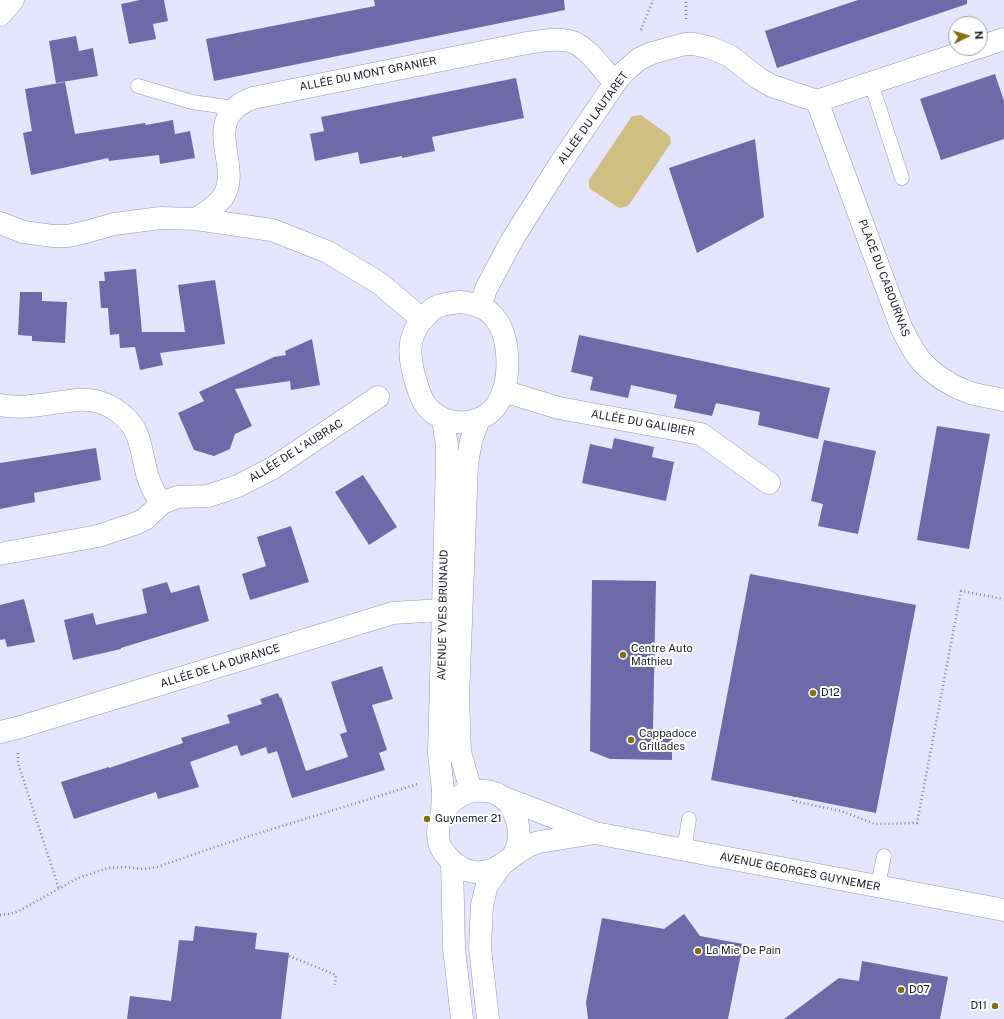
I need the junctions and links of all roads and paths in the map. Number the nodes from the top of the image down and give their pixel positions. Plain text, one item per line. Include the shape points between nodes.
1 (13, 0) edge
2 (0, 15) edge
3 (1004, 39) edge
4 (988, 44) edge
5 (952, 56) edge
6 (615, 83) junction
7 (871, 83) junction
8 (138, 86) dead end
9 (817, 101) junction
10 (234, 108) junction
11 (902, 178) dead end
12 (196, 219) junction
13 (0, 223) edge
14 (480, 307) junction
15 (422, 319) junction
16 (503, 391) junction
17 (378, 397) dead end
18 (1004, 400) edge
19 (0, 405) edge
20 (442, 418) junction
21 (479, 419) junction
22 (769, 483) dead end
23 (162, 504) junction
24 (0, 554) edge
25 (1004, 599) edge
26 (442, 610) junction
27 (9, 730) edge
28 (424, 782) dead end
29 (470, 791) junction
30 (794, 796) dead end
31 (502, 797) junction
32 (442, 812) junction
33 (689, 819) dead end
34 (595, 833) junction
35 (684, 850) junction
36 (884, 856) dead end
37 (507, 861) junction
38 (452, 863) junction
39 (878, 886) junction
40 (59, 889) junction
41 (1004, 910) edge
42 (0, 915) edge
43 (289, 956) dead end
44 (335, 986) dead end
45 (462, 1019) edge
46 (488, 1019) edge

1 - 2 street
3 - 4 street
5 - 7 street
6 - 9 street, ALLÉE DU LAUTARET via 624,72 652,53 694,44 730,56 772,86
6 - 10 street, ALLÉE DU MONT GRANIER via 574,43 547,40 253,98
6 - 14 street, ALLÉE DU LAUTARET via 512,240
7 - 9 street
7 - 11 lane
8 - 10 lane via 192,102
9 - 18 street, PLACE DU CABOURNAS via 910,345 921,361 951,384 968,392
10 - 12 street via 225,126 224,139 229,176 226,191 212,209
12 - 13 street via 135,220 68,236 23,232
12 - 15 street via 272,230 328,252 379,283
14 - 15 street via 460,302 445,304 434,308
14 - 16 street via 490,313 503,332 507,376
15 - 20 street via 411,340 412,365 425,405
16 - 21 street via 498,403
16 - 22 street, ALLÉE DU GALIBIER via 559,408 701,434
17 - 23 street, ALLÉE DE L'AUBRAC via 273,468 254,478 220,493 178,498
19 - 23 street via 33,406 88,400 115,410 135,430 149,480
20 - 21 street via 453,422
20 - 26 street, AVENUE YVES BRUNAUD via 447,446
21 - 29 street, AVENUE YVES BRUNAUD via 471,441 467,464 458,699 460,752
23 - 24 street, ALLÉE DE L'AUBRAC via 145,519 98,536
25 - 30 path via 961,591 917,823 875,824 841,811 793,801
26 - 27 street, ALLÉE DE LA DURANCE via 393,613
26 - 32 street, AVENUE YVES BRUNAUD via 438,754 443,790
27 - 40 path
28 - 40 path via 157,867 108,868 78,878
29 - 31 street via 493,792
29 - 32 street via 460,794
31 - 34 street, AVENUE GEORGES GUYNEMER
31 - 37 street via 512,808 518,822 519,837
32 - 38 street via 438,825 438,840 441,849
33 - 35 lane
34 - 35 street, AVENUE GEORGES GUYNEMER
34 - 37 street, AVENUE GEORGES GUYNEMER via 539,842 528,846
35 - 39 street, AVENUE GEORGES GUYNEMER
36 - 39 lane
37 - 38 street via 486,872 477,873
37 - 46 street via 487,886 482,905 480,948
38 - 45 street via 454,948
39 - 41 street, AVENUE GEORGES GUYNEMER
40 - 42 path via 19,912
43 - 44 path via 336,975

